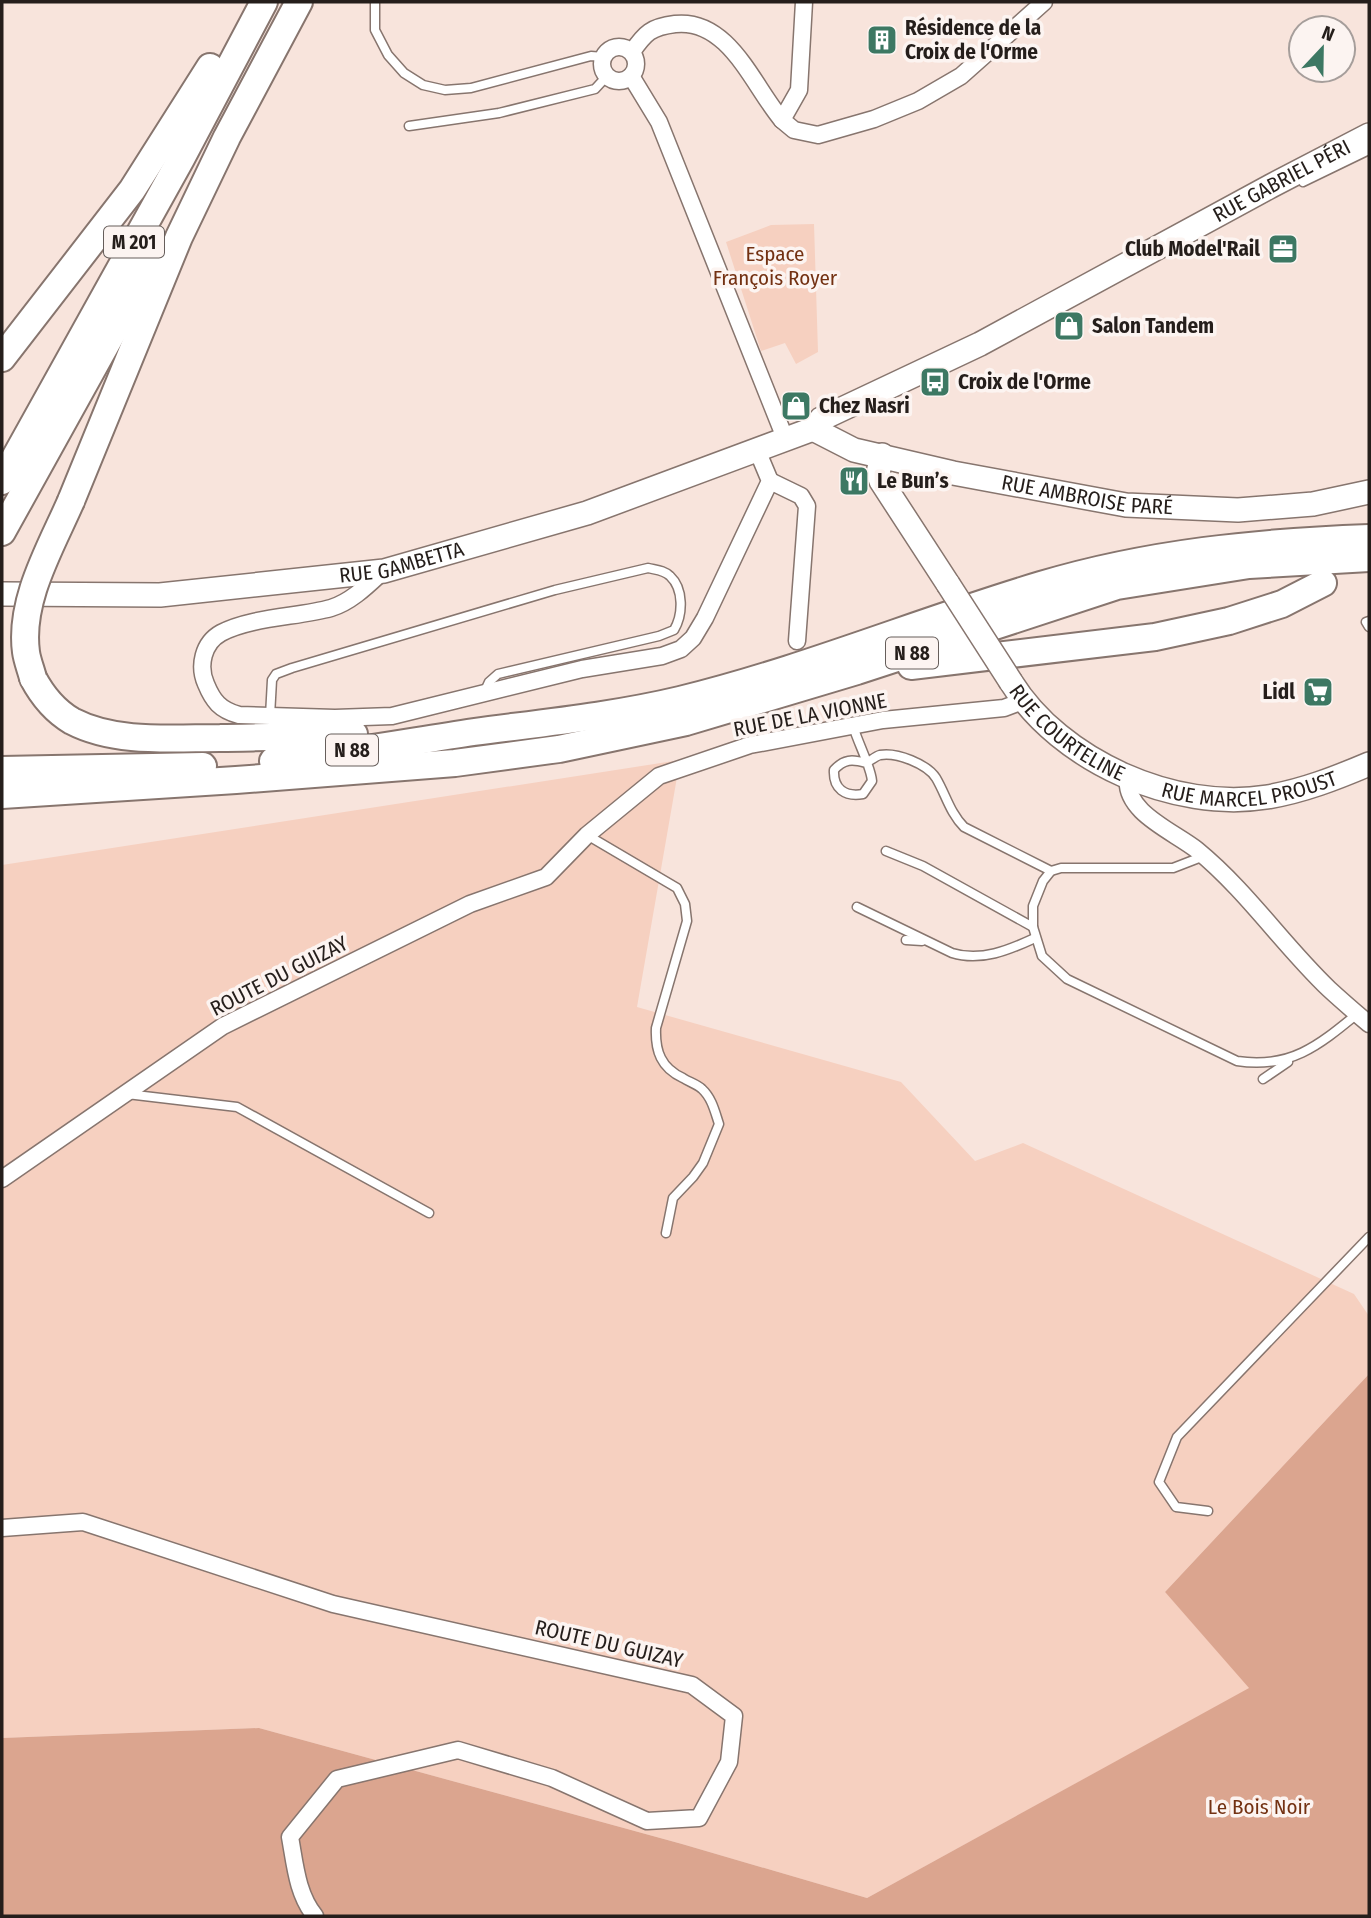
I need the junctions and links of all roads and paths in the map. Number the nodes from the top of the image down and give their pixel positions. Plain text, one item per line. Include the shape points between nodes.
1 (247, 2) edge
2 (264, 2) edge
3 (299, 2) edge
4 (375, 2) edge
5 (804, 2) edge
6 (1044, 2) edge
7 (632, 52) junction
8 (604, 57) junction
9 (607, 76) junction
10 (631, 76) junction
11 (782, 120) junction
12 (409, 126) dead end
13 (1369, 135) edge
14 (227, 137) junction
15 (1369, 150) edge
16 (1292, 187) dead end
17 (2, 358) edge
18 (851, 416) dead end
19 (813, 429) junction
20 (785, 438) junction
21 (757, 450) junction
22 (882, 455) junction
23 (2, 481) edge
24 (769, 481) junction
25 (1369, 492) edge
26 (6, 524) edge
27 (1369, 538) edge
28 (1369, 558) edge
29 (384, 570) junction
30 (1323, 583) dead end
31 (2, 594) edge
32 (1369, 621) edge
33 (1369, 627) edge
34 (797, 640) dead end
35 (857, 671) junction
36 (1017, 692) junction
37 (484, 693) junction
38 (270, 716) junction
39 (575, 718) junction
40 (853, 726) junction
41 (866, 764) junction
42 (1369, 764) edge
43 (2, 771) edge
44 (1128, 777) junction
45 (2, 795) edge
46 (587, 835) junction
47 (886, 851) dead end
48 (1204, 856) junction
49 (1051, 871) junction
50 (857, 907) dead end
51 (1033, 927) junction
52 (1035, 938) junction
53 (906, 940) dead end
54 (929, 942) junction
55 (1363, 1019) edge
56 (1293, 1058) junction
57 (1263, 1080) dead end
58 (124, 1094) junction
59 (2, 1179) edge
60 (429, 1213) dead end
61 (666, 1233) dead end
62 (1369, 1237) edge
63 (1208, 1511) dead end
64 (2, 1528) edge
65 (314, 1916) edge

1 - 17 highway via 200,86 132,190
2 - 23 highway, M 201
3 - 14 highway, M 201
4 - 8 lane via 375,30 388,55 423,85 445,90 471,88 591,56
5 - 11 street via 799,90
6 - 11 street via 961,76 918,101 818,135 794,130
7 - 8 street via 616,47
7 - 10 street via 636,61
7 - 11 street via 643,36 658,26 685,23 706,29 728,45
8 - 9 street
9 - 10 street via 622,81
9 - 12 lane via 595,89 499,113
10 - 20 street via 659,121
13 - 19 main road, RUE GABRIEL PÉRI via 980,344 821,419
14 - 26 highway, M 201 via 193,188
14 - 39 highway, bridge via 180,237 34,587 26,651 41,693 72,721 95,730 162,738 303,737
15 - 16 lane
18 - 19 lane
19 - 20 main road, RUE GABRIEL PÉRI
19 - 22 main road, RUE AMBROISE PARÉ via 853,450
20 - 21 main road, RUE GAMBETTA
21 - 24 street
21 - 29 main road, RUE GAMBETTA via 587,513
22 - 25 main road, RUE AMBROISE PARÉ via 1126,505 1238,510 1313,504
22 - 36 main road, RUE COURTELINE, bridge via 881,481
24 - 34 street via 801,496 807,506
24 - 37 street via 705,618 681,649
27 - 39 highway, N 88 via 1250,544 1114,566 1041,585 786,671 678,700
28 - 35 highway, N 88 via 1249,565 1117,586
29 - 31 main road, RUE GAMBETTA via 160,595
29 - 38 street via 363,590 334,607 235,627 219,634 206,649 202,676 217,705 239,715
30 - 35 highway via 1282,604 1155,637
32 - 33 lane
35 - 45 highway, N 88 via 686,722 559,749 455,763
36 - 40 street, RUE DE LA VIONNE via 1004,708
36 - 44 main road, RUE COURTELINE via 1065,743
37 - 38 street via 392,716
37 - 38 lane via 498,674 674,630 681,612 678,587 663,571 648,568 555,590 292,668 272,680
39 - 43 highway, N 88 via 283,760
40 - 41 lane
40 - 46 street, RUE DE LA VIONNE via 750,745 659,776
41 - 41 lane via 852,759 840,763 834,770 837,788 855,795 868,790 872,772
41 - 49 lane via 878,755 897,756 924,767 964,827
42 - 44 main road, RUE MARCEL PROUST via 1299,790 1265,797 1199,796
44 - 48 street, RUE COURTELINE via 1134,806
46 - 58 street, ROUTE DU GUIZAY via 546,877 470,904 223,1026
46 - 61 lane via 677,888 685,904 687,921 656,1042 668,1070 710,1098 719,1124 703,1163 673,1198
47 - 51 lane via 923,866
48 - 49 lane via 1173,868
48 - 55 street, RUE COURTELINE
49 - 51 lane via 1037,892
50 - 54 lane
51 - 52 lane
52 - 54 lane via 998,953 964,957
52 - 56 lane via 1042,956 1067,979 1237,1061 1276,1063
53 - 54 lane
55 - 56 lane
56 - 57 lane
58 - 59 street, ROUTE DU GUIZAY
58 - 60 lane via 237,1107
62 - 63 lane via 1177,1437 1159,1482 1176,1507
64 - 65 street, ROUTE DU GUIZAY via 83,1522 333,1604 692,1685 734,1716 729,1762 699,1818 647,1821 552,1778 458,1750 337,1779 290,1837 299,1884

